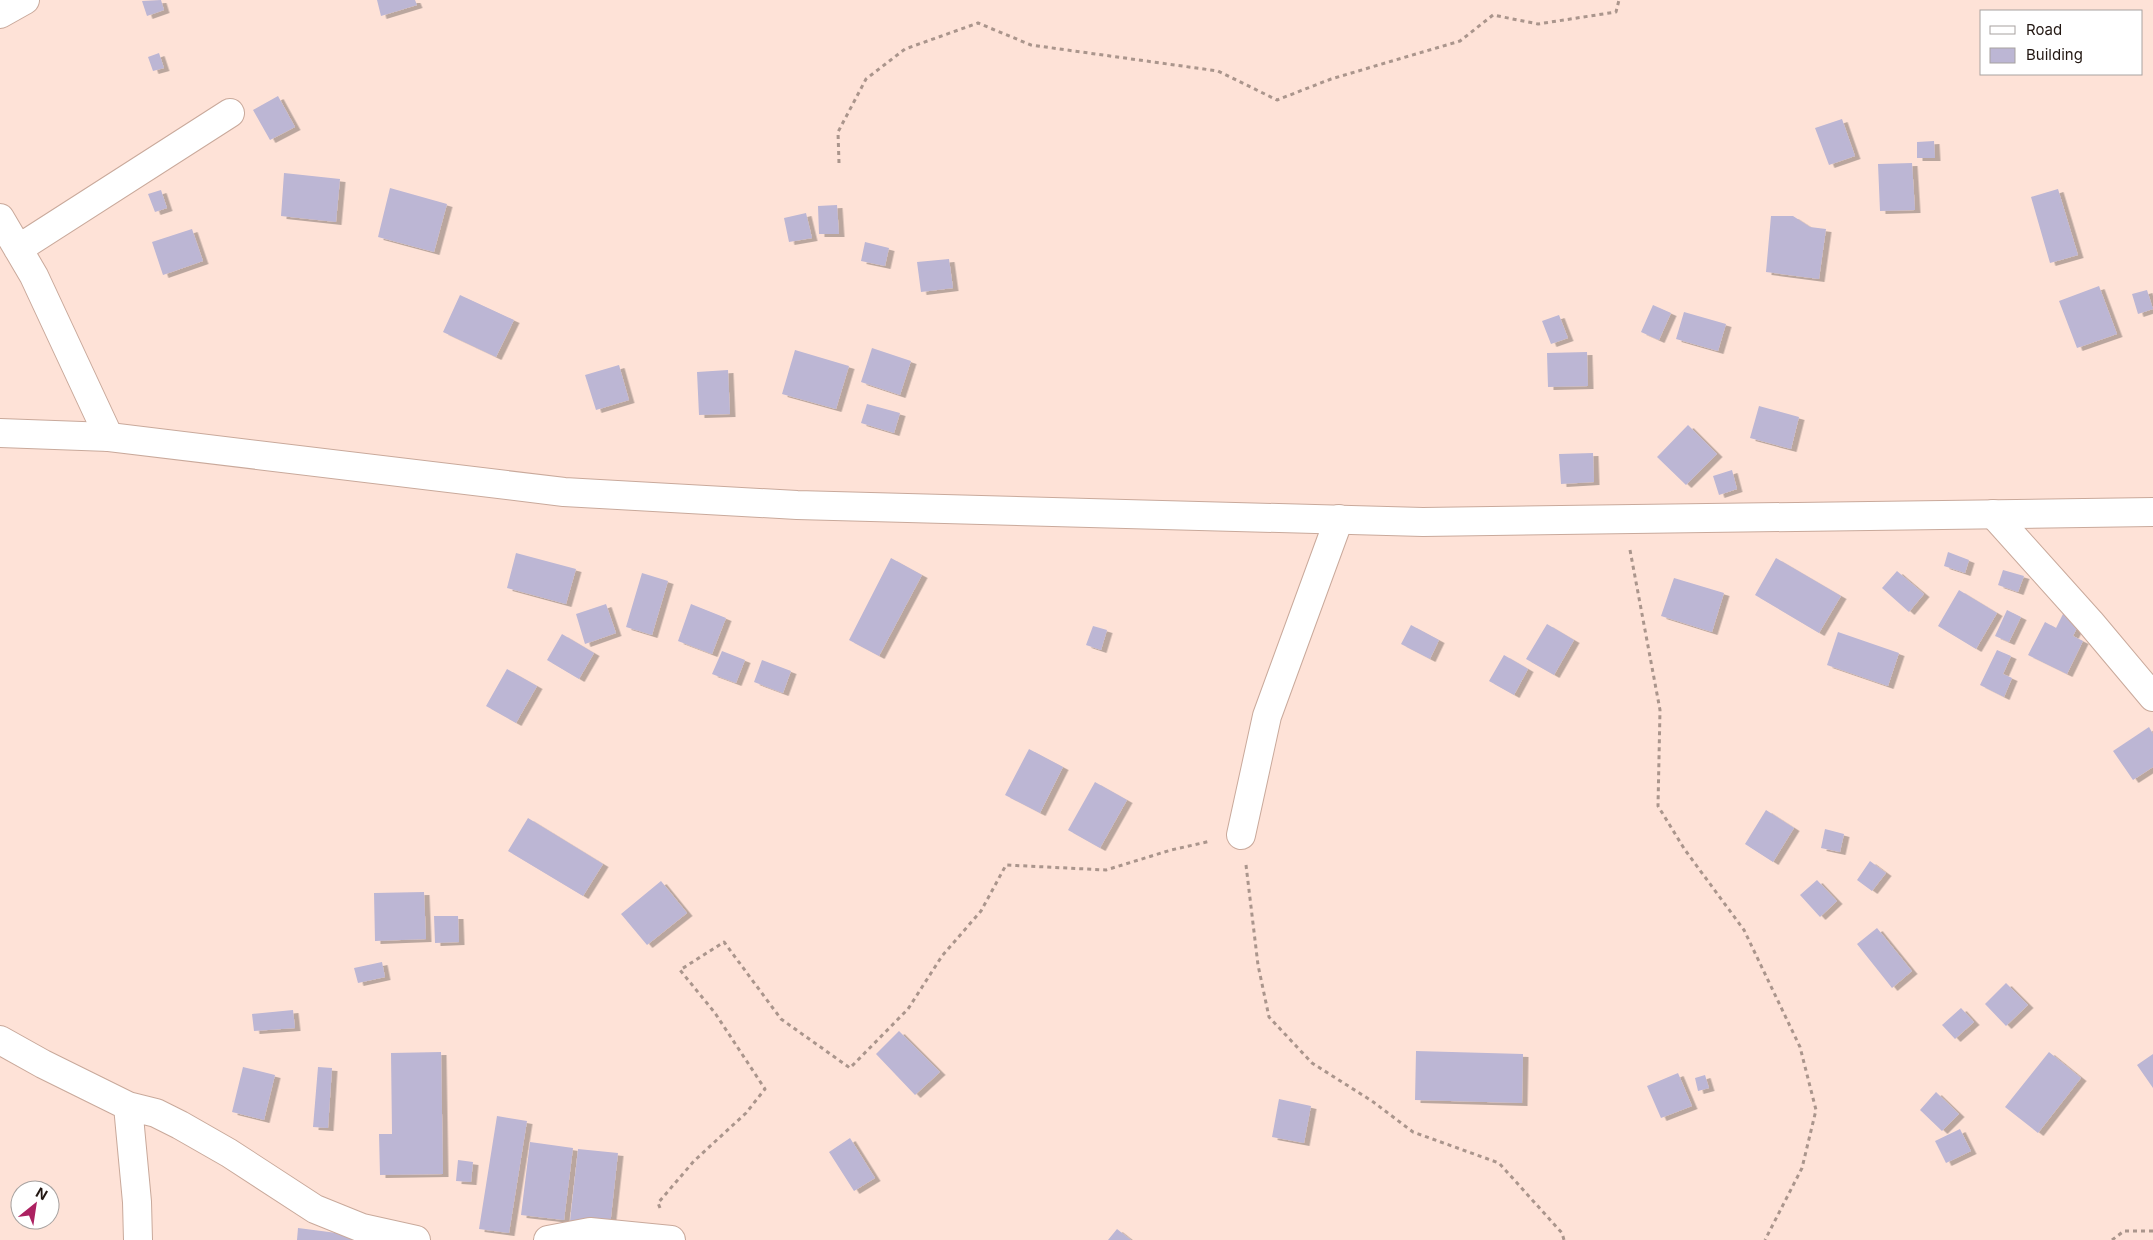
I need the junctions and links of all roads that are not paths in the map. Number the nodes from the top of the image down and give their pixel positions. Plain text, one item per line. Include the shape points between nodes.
1 (25, 0) edge
2 (0, 14) edge
3 (230, 113) dead end
4 (0, 218) edge
5 (18, 249) junction
6 (0, 433) edge
7 (109, 437) junction
8 (2153, 512) edge
9 (1993, 514) junction
10 (1339, 520) junction
11 (2153, 697) edge
12 (1241, 835) road end
13 (0, 1040) edge
14 (128, 1106) junction
15 (138, 1240) edge
16 (416, 1240) edge
17 (548, 1240) edge
18 (670, 1240) edge

1 - 2 street
3 - 5 street
4 - 5 street
5 - 7 street via 65,340
6 - 7 street
7 - 10 street via 564,492 797,505
8 - 9 street
9 - 10 street via 1423,522
9 - 11 street
10 - 12 street via 1267,716
13 - 14 street
14 - 15 street
14 - 16 street via 156,1113 180,1126 229,1153 315,1209 362,1228
17 - 18 street via 590,1232

